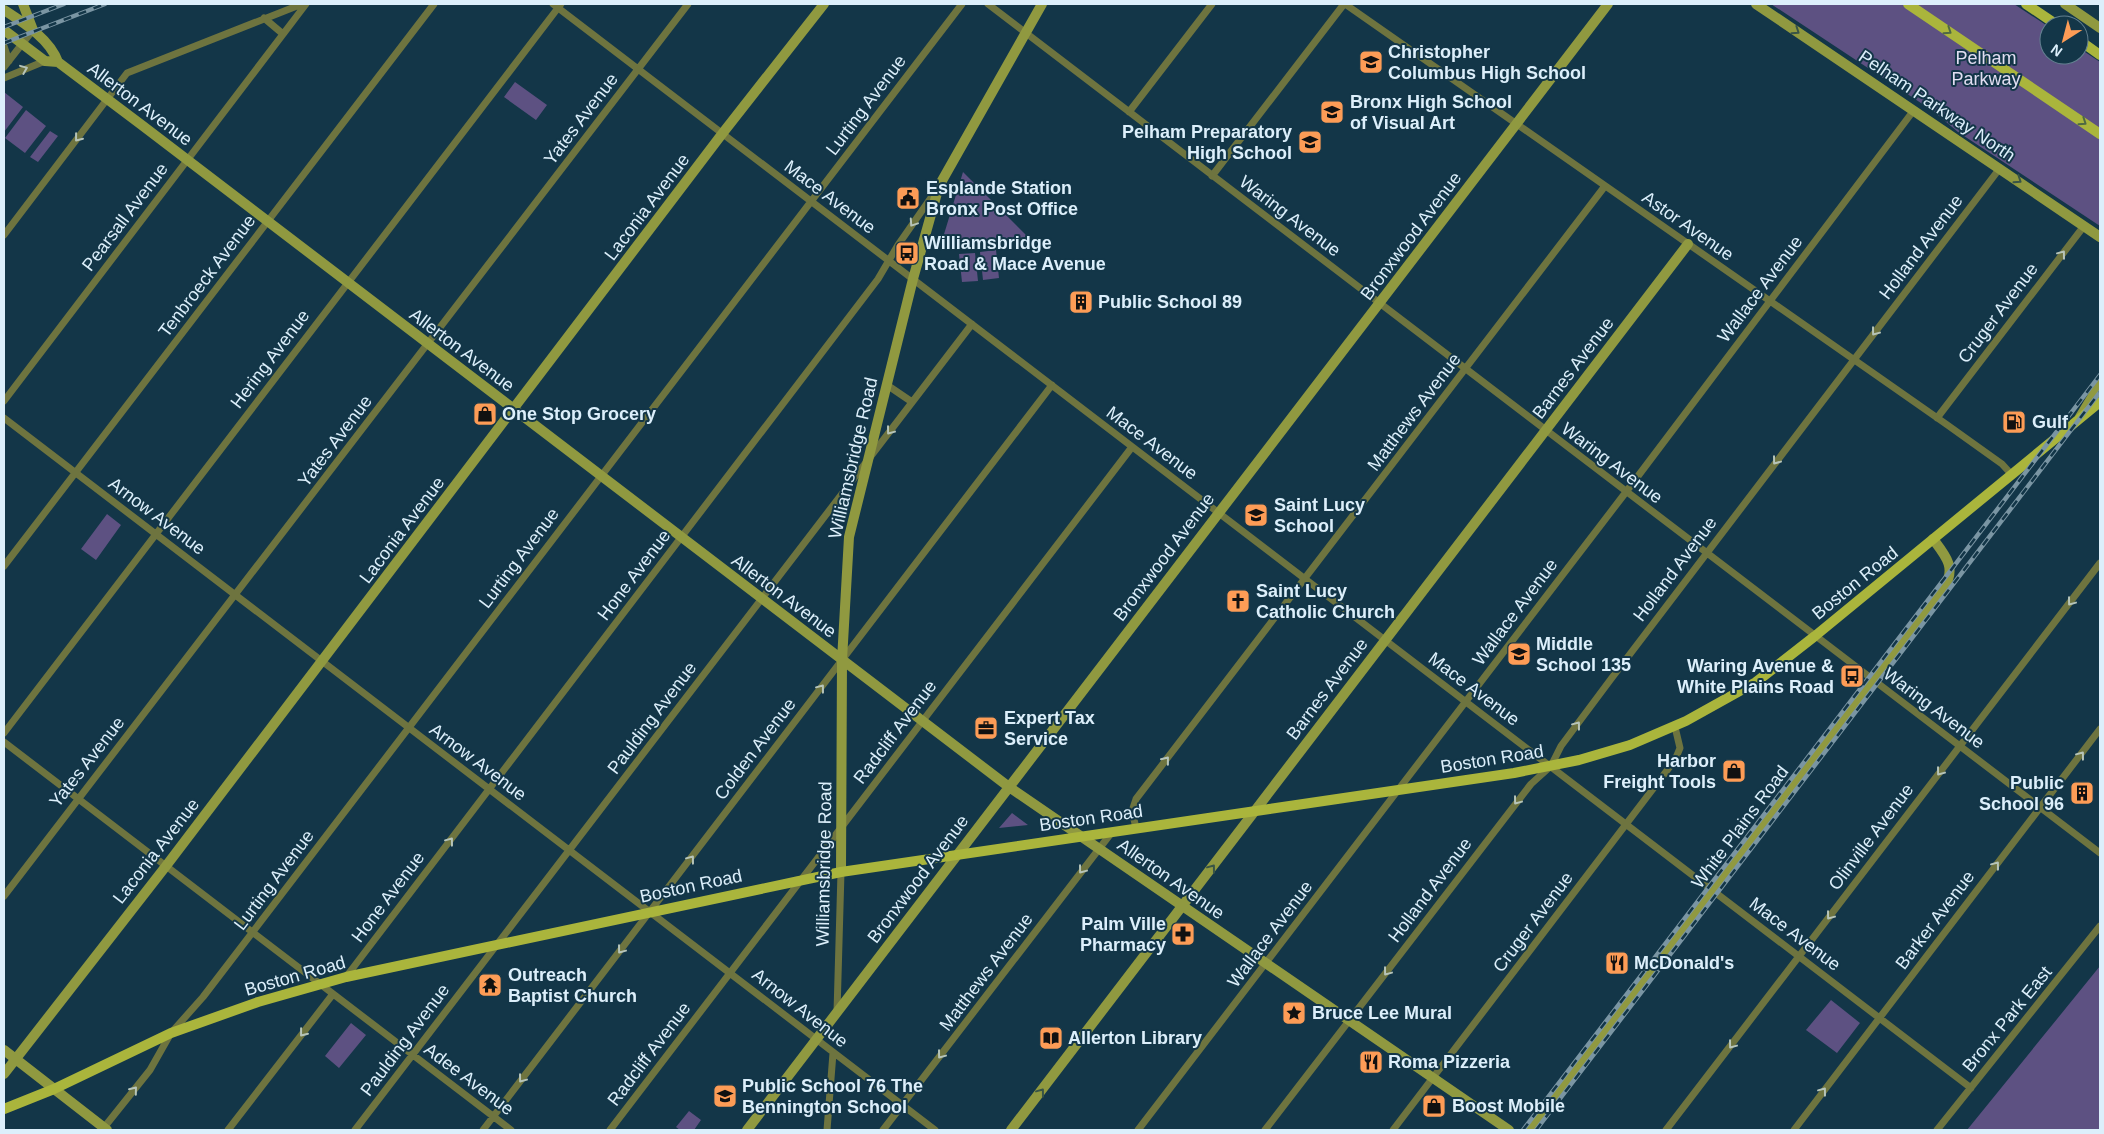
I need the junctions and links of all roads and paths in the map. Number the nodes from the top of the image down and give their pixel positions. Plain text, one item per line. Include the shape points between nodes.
1 (302, 4) edge
2 (306, 4) edge
3 (434, 4) edge
4 (688, 4) edge
5 (824, 4) edge
6 (962, 4) edge
7 (988, 4) edge
8 (1042, 4) edge
9 (1212, 4) edge
10 (1344, 4) edge
11 (1608, 4) edge
12 (1756, 4) edge
13 (1908, 4) edge
14 (2026, 4) edge
15 (2065, 4) edge
16 (557, 5) edge
17 (27, 6) edge
18 (4, 10) edge
19 (2042, 15) edge
20 (264, 18) junction
21 (2100, 28) edge
22 (4, 30) edge
23 (32, 30) junction
24 (1026, 33) junction
25 (283, 34) junction
26 (22, 44) junction
27 (4, 46) edge
28 (2089, 47) edge
29 (2100, 54) edge
30 (9, 61) junction
31 (45, 61) junction
32 (58, 62) junction
33 (4, 68) edge
34 (638, 69) junction
35 (4, 78) edge
36 (108, 99) junction
37 (1914, 110) junction
38 (1129, 112) junction
39 (1517, 124) junction
40 (722, 134) junction
41 (2100, 134) edge
42 (188, 160) junction
43 (2000, 168) junction
44 (1212, 176) junction
45 (939, 186) junction
46 (1605, 186) junction
47 (811, 201) junction
48 (268, 221) junction
49 (2084, 226) junction
50 (4, 235) edge
51 (2100, 237) edge
52 (1688, 244) junction
53 (889, 261) junction
54 (913, 279) junction
55 (348, 282) junction
56 (1770, 301) junction
57 (1379, 303) junction
58 (972, 324) junction
59 (428, 344) junction
60 (1854, 360) junction
61 (1465, 369) junction
62 (2100, 384) edge
63 (887, 385) junction
64 (1052, 385) junction
65 (4, 401) edge
66 (912, 402) junction
67 (2100, 402) edge
68 (515, 410) junction
69 (2080, 417) junction
70 (4, 418) edge
71 (1937, 418) junction
72 (1546, 430) junction
73 (1132, 447) junction
74 (868, 459) junction
75 (75, 473) junction
76 (2012, 475) junction
77 (601, 476) junction
78 (1626, 492) junction
79 (1219, 513) junction
80 (155, 534) junction
81 (681, 537) junction
82 (1933, 539) junction
83 (1706, 553) junction
84 (2100, 563) edge
85 (4, 566) edge
86 (1305, 579) junction
87 (236, 596) junction
88 (762, 599) junction
89 (1815, 636) junction
90 (1385, 640) junction
91 (842, 660) junction
92 (322, 661) junction
93 (1873, 680) junction
94 (1466, 702) junction
95 (922, 721) junction
96 (1675, 727) junction
97 (409, 728) junction
98 (2100, 729) edge
99 (4, 732) edge
100 (4, 742) edge
101 (1960, 746) junction
102 (1551, 766) junction
103 (1009, 787) junction
104 (489, 789) junction
105 (1399, 790) junction
106 (77, 799) junction
107 (2040, 807) junction
108 (1256, 810) junction
109 (1626, 824) junction
110 (843, 825) junction
111 (1136, 828) junction
112 (1112, 832) junction
113 (1080, 836) junction
114 (1099, 849) junction
115 (569, 851) junction
116 (2100, 853) edge
117 (956, 856) junction
118 (166, 866) junction
119 (841, 872) junction
120 (802, 879) junction
121 (1713, 890) junction
122 (4, 896) edge
123 (1182, 907) junction
124 (650, 911) junction
125 (2100, 926) edge
126 (252, 932) junction
127 (497, 945) junction
128 (1799, 956) junction
129 (1266, 964) junction
130 (730, 973) junction
131 (346, 977) junction
132 (319, 984) junction
133 (333, 994) junction
134 (836, 1013) junction
135 (1879, 1018) junction
136 (1349, 1021) junction
137 (171, 1033) junction
138 (817, 1039) junction
139 (4, 1050) edge
140 (833, 1053) junction
141 (413, 1055) junction
142 (15, 1059) junction
143 (4, 1074) edge
144 (1432, 1078) junction
145 (1971, 1088) junction
146 (54, 1089) junction
147 (902, 1105) junction
148 (4, 1109) edge
149 (493, 1116) junction
150 (104, 1129) edge
151 (228, 1130) edge
152 (355, 1130) edge
153 (483, 1130) edge
154 (511, 1130) edge
155 (610, 1130) edge
156 (747, 1130) edge
157 (827, 1130) edge
158 (883, 1130) edge
159 (935, 1130) edge
160 (1011, 1130) edge
161 (1138, 1130) edge
162 (1265, 1130) edge
163 (1392, 1130) edge
164 (1509, 1130) edge
165 (1530, 1130) edge
166 (1666, 1130) edge
167 (1794, 1130) edge
168 (1937, 1130) edge

1 - 20 street
2 - 25 street, Pearsall Avenue
3 - 48 street, Tenbroeck Avenue
4 - 34 street, Yates Avenue
5 - 40 street, Laconia Avenue
6 - 47 street, Lurting Avenue
7 - 24 street, Waring Avenue
8 - 24 street, Williamsbridge Road
9 - 38 street
10 - 39 street, Astor Avenue
10 - 44 street
11 - 39 street, Bronxwood Avenue
12 -> 37 street, Pelham Parkway North
13 -> 41 main road
14 - 19 main road
15 - 21 street
16 - 34 street, Mace Avenue
16 - 55 street, Hering Avenue
17 - 23 street
18 - 23 street, Allerton Avenue
20 - 25 street
20 - 36 street via 127,73
22 - 26 street
23 - 26 street
23 - 32 street, Allerton Avenue via 54,50
24 - 38 street, Waring Avenue
24 - 45 street, Williamsbridge Road
25 - 42 street, Pearsall Avenue
26 - 30 street
26 - 31 street
27 - 30 street
28 - 29 main road
30 - 33 street
31 - 32 street
35 -> 31 street
32 - 36 street, Allerton Avenue
34 - 40 street, Mace Avenue
34 - 59 street, Yates Avenue
36 - 42 street, Allerton Avenue
36 -> 50 street
37 - 43 street, Pelham Parkway North
37 - 56 street, Wallace Avenue
38 - 44 street, Waring Avenue
39 - 46 street, Astor Avenue
39 - 57 street, Bronxwood Avenue
40 - 47 street, Mace Avenue
40 - 68 street, Laconia Avenue
42 - 48 street, Allerton Avenue
42 - 65 street, Pearsall Avenue
43 -> 49 street, Pelham Parkway North
43 -> 60 street, Holland Avenue
44 - 57 street, Waring Avenue
45 -> 53 street, Hone Avenue
45 - 54 street, Williamsbridge Road
46 - 52 street, Astor Avenue
46 - 61 street, Matthews Avenue
47 - 53 street, Mace Avenue
47 - 77 street, Lurting Avenue
48 - 55 street, Allerton Avenue
48 - 75 street, Tenbroeck Avenue
49 - 51 street, Pelham Parkway North
71 -> 49 street, Cruger Avenue
52 - 56 street, Astor Avenue
52 - 72 street, Barnes Avenue
53 - 54 street, Mace Avenue
53 - 81 street, Hone Avenue
54 - 58 street, Mace Avenue
54 - 63 street, Williamsbridge Road
55 - 59 street, Allerton Avenue
55 - 80 street, Hering Avenue
56 - 60 street, Astor Avenue
56 - 78 street, Wallace Avenue
57 - 61 street, Waring Avenue
57 - 79 street, Bronxwood Avenue
58 - 64 street, Mace Avenue
58 - 66 street, Paulding Avenue
59 - 68 street, Allerton Avenue
59 - 87 street, Yates Avenue
60 - 71 street, Astor Avenue
60 -> 83 street, Holland Avenue
61 - 72 street, Waring Avenue
61 - 86 street, Matthews Avenue
62 - 69 street
63 - 66 street
63 - 74 street, Williamsbridge Road
64 - 73 street, Mace Avenue
64 - 91 street, Colden Avenue
66 -> 74 street, Paulding Avenue
67 - 69 main road, Boston Road
68 - 77 street, Allerton Avenue
68 - 92 street, Laconia Avenue
69 - 76 main road, Boston Road
70 - 75 street, Arnow Avenue
71 - 76 street, Astor Avenue via 2002,464
72 - 78 street, Waring Avenue
72 - 90 street, Barnes Avenue
73 - 79 street, Mace Avenue
73 - 95 street, Radcliff Avenue
74 - 88 street, Paulding Avenue
74 - 91 street, Williamsbridge Road via 849,537
75 - 80 street, Arnow Avenue
75 - 85 street, Tenbroeck Avenue
76 - 82 main road, Boston Road
77 - 81 street, Allerton Avenue
77 - 97 street, Lurting Avenue
78 - 83 street, Waring Avenue
78 - 94 street, Wallace Avenue
79 - 86 street, Mace Avenue
79 - 103 street, Bronxwood Avenue
80 - 87 street, Arnow Avenue
80 - 99 street, Hering Avenue
81 - 88 street, Allerton Avenue
81 - 104 street, Hone Avenue
82 - 89 main road, Boston Road
82 - 93 street, White Plains Road via 1950,563 1950,577
83 - 89 street, Waring Avenue
102 -> 83 street, Holland Avenue via 1561,746
84 -> 101 street, Olinville Avenue
86 - 90 street, Mace Avenue
111 -> 86 street, Matthews Avenue via 1132,811 1136,798
87 - 92 street, Arnow Avenue
87 - 106 street, Yates Avenue
88 - 91 street, Allerton Avenue
88 - 115 street, Paulding Avenue
89 - 93 street, Waring Avenue
89 - 96 main road, Boston Road via 1756,682
90 - 94 street, Mace Avenue
90 - 108 street, Barnes Avenue
91 - 95 street, Allerton Avenue
91 - 110 street, Williamsbridge Road
124 -> 91 street, Colden Avenue
92 - 97 street, Arnow Avenue
92 - 118 street, Laconia Avenue
93 - 101 street, Waring Avenue
93 - 121 street, White Plains Road
94 - 102 street, Mace Avenue
94 - 105 street, Wallace Avenue
95 - 103 street, Allerton Avenue
95 - 110 street, Radcliff Avenue
96 - 102 main road, Boston Road via 1618,749
96 - 109 street, Cruger Avenue via 1680,742 1678,755
97 - 104 street, Arnow Avenue
97 - 126 street, Lurting Avenue
107 -> 98 street, Barker Avenue
100 - 106 street, Adee Avenue
101 - 107 street, Waring Avenue
101 -> 128 street, Olinville Avenue
102 - 105 main road, Boston Road
102 - 109 street, Mace Avenue
102 -> 136 street, Holland Avenue via 1531,784
103 - 113 street, Allerton Avenue
103 - 117 street, Bronxwood Avenue
104 - 115 street, Arnow Avenue
131 -> 104 street, Hone Avenue
105 - 108 main road, Boston Road
105 - 129 street, Wallace Avenue
106 - 118 street, Adee Avenue
106 - 122 street, Yates Avenue
107 - 116 street, Waring Avenue
135 -> 107 street, Barker Avenue
108 - 111 main road, Boston Road
123 -> 108 street, Barnes Avenue
109 - 121 street, Mace Avenue
109 - 144 street, Cruger Avenue
110 - 119 street, Williamsbridge Road
110 - 120 street, Radcliff Avenue
111 - 112 main road, Boston Road
112 - 113 main road, Boston Road
112 - 114 street, Matthews Avenue
113 - 114 street, Allerton Avenue
113 - 117 main road, Boston Road
114 - 123 street, Allerton Avenue
114 -> 147 street, Matthews Avenue
115 - 124 street, Arnow Avenue
115 - 127 street, Paulding Avenue
117 - 119 main road, Boston Road
117 - 134 street, Bronxwood Avenue
118 - 126 street, Adee Avenue
118 - 142 street, Laconia Avenue
119 - 120 main road, Boston Road
119 - 134 street, Williamsbridge Road
120 - 124 main road, Boston Road
120 - 130 street, Radcliff Avenue
121 - 128 street, Mace Avenue
121 - 165 street, White Plains Road
123 - 129 street, Allerton Avenue
160 -> 123 street, Barnes Avenue
124 - 127 main road, Boston Road
124 - 130 street, Arnow Avenue
124 -> 149 street, Colden Avenue
125 - 145 street, Bronx Park East
126 - 132 street, Adee Avenue
126 - 137 street, Lurting Avenue via 203,998
127 - 131 main road, Boston Road
127 - 141 street, Paulding Avenue
128 - 135 street, Mace Avenue
128 -> 166 street, Olinville Avenue
129 - 136 street, Allerton Avenue
129 - 161 street, Wallace Avenue
130 - 138 street, Arnow Avenue
130 - 155 street, Radcliff Avenue
131 - 132 main road, Boston Road
132 - 133 street, Adee Avenue
132 - 137 main road, Boston Road
133 - 141 street, Adee Avenue
133 -> 151 street
134 - 138 street, Bronxwood Avenue
135 - 145 street, Mace Avenue
167 -> 135 street, Barker Avenue
136 - 144 street, Allerton Avenue
136 - 162 street, Holland Avenue
137 - 146 main road, Boston Road
150 -> 137 street, Lurting Avenue via 150,1070
138 - 140 street, Arnow Avenue
138 - 156 street, Bronxwood Avenue
139 - 142 street
140 - 147 street, Arnow Avenue
140 - 157 street
141 - 149 street, Adee Avenue
141 - 152 street, Paulding Avenue
142 - 143 street, Laconia Avenue
142 - 146 street
144 - 163 street, Cruger Avenue
144 - 164 street, Allerton Avenue
145 - 168 street, Bronx Park East
146 - 148 main road, Boston Road
146 - 150 street
147 - 158 street, Matthews Avenue
147 - 159 street, Arnow Avenue
149 - 153 street, Colden Avenue
149 - 154 street, Adee Avenue

